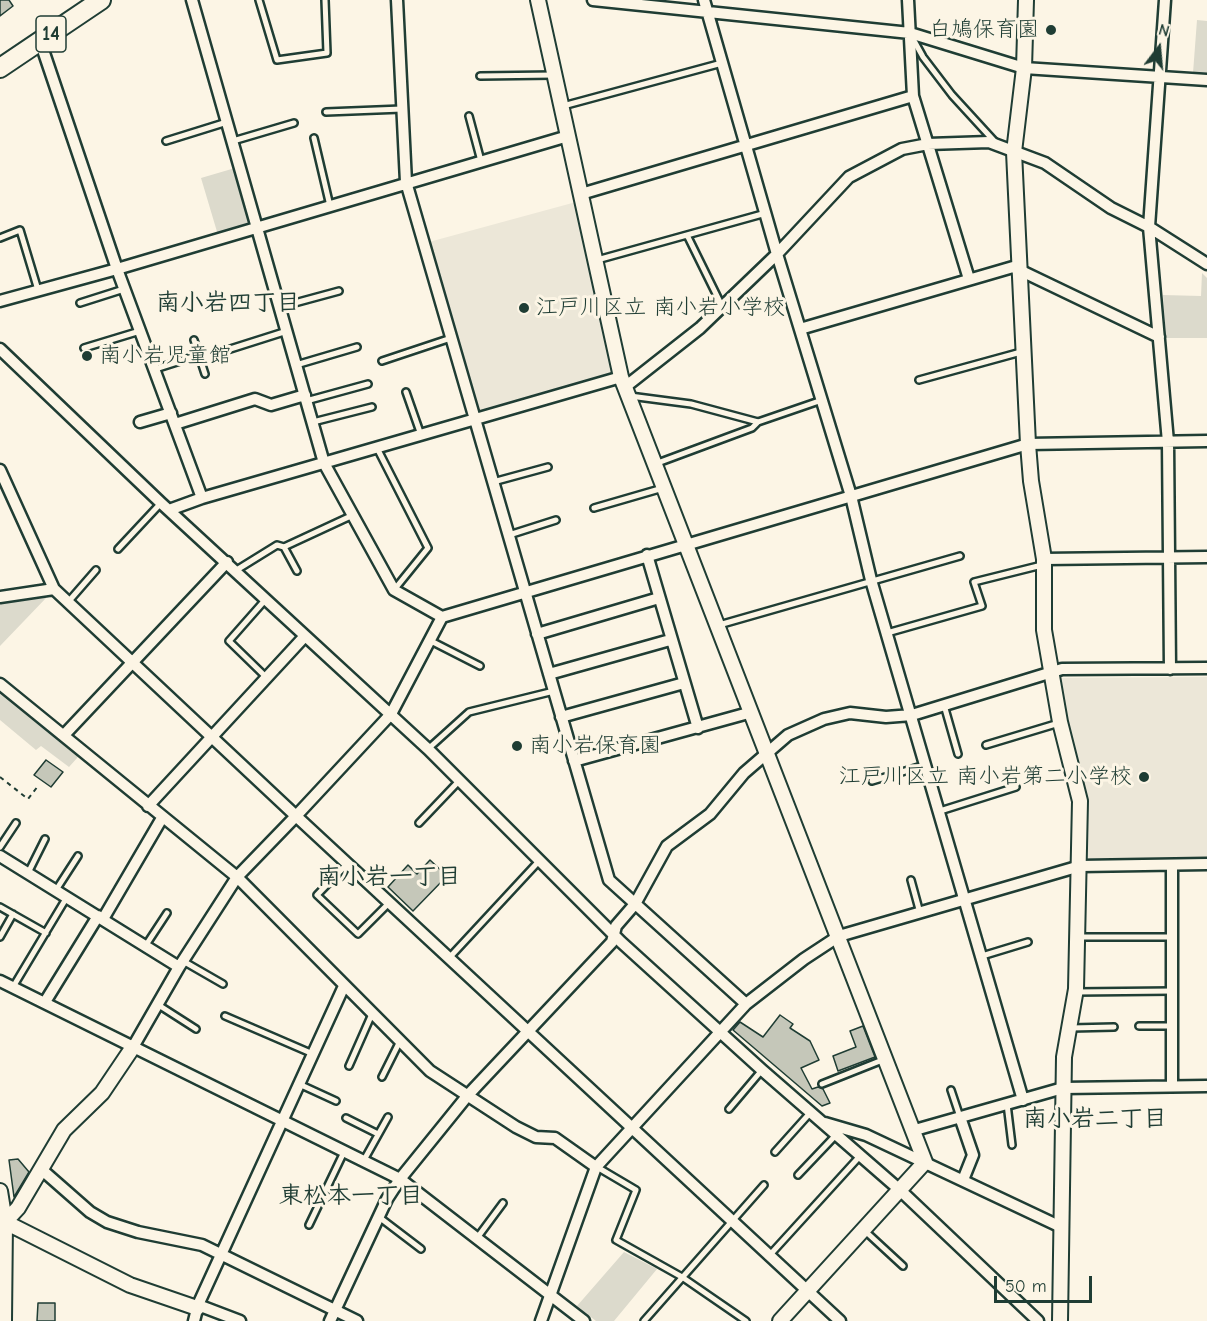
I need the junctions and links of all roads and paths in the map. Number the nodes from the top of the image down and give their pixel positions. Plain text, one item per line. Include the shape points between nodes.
1 (101, 0) edge
2 (192, 0) edge
3 (259, 0) edge
4 (326, 0) edge
5 (397, 0) edge
6 (538, 0) edge
7 (593, 0) edge
8 (704, 0) edge
9 (908, 0) edge
10 (1026, 0) edge
11 (1165, 0) edge
12 (708, 12) junction
13 (910, 33) junction
14 (40, 41) junction
15 (723, 63) junction
16 (0, 68) edge
17 (1024, 68) junction
18 (555, 75) junction
19 (480, 76) dead end
20 (1160, 77) junction
21 (1207, 80) edge
22 (913, 96) junction
23 (562, 106) junction
24 (402, 109) junction
25 (326, 112) dead end
26 (469, 116) dead end
27 (227, 122) junction
28 (294, 123) dead end
29 (568, 136) junction
30 (314, 138) dead end
31 (166, 141) dead end
32 (232, 141) junction
33 (928, 144) junction
34 (748, 146) junction
35 (998, 146) junction
36 (1014, 152) junction
37 (481, 161) junction
38 (406, 183) junction
39 (580, 194) junction
40 (330, 206) junction
41 (766, 213) junction
42 (1149, 227) junction
43 (257, 228) junction
44 (687, 235) junction
45 (0, 238) edge
46 (777, 254) junction
47 (595, 261) junction
48 (1207, 264) edge
49 (117, 269) junction
50 (1021, 271) junction
51 (969, 279) junction
52 (124, 289) junction
53 (38, 290) junction
54 (339, 291) dead end
55 (0, 301) edge
56 (80, 303) dead end
57 (280, 307) junction
58 (723, 307) junction
59 (800, 329) junction
60 (140, 331) junction
61 (286, 331) junction
62 (1159, 337) junction
63 (452, 338) junction
64 (194, 340) dead end
65 (357, 347) dead end
66 (84, 348) dead end
67 (0, 349) edge
68 (224, 351) dead end
69 (1023, 352) junction
70 (199, 356) junction
71 (382, 361) dead end
72 (296, 365) junction
73 (154, 370) junction
74 (205, 374) dead end
75 (919, 380) dead end
76 (368, 384) dead end
77 (625, 386) junction
78 (405, 392) dead end
79 (306, 398) junction
80 (822, 400) junction
81 (372, 407) dead end
82 (173, 419) junction
83 (476, 420) junction
84 (140, 422) dead end
85 (313, 422) junction
86 (759, 422) junction
87 (421, 435) junction
88 (1207, 441) edge
89 (1168, 442) junction
90 (1028, 444) junction
91 (377, 448) junction
92 (324, 463) junction
93 (655, 464) junction
94 (548, 467) dead end
95 (0, 470) edge
96 (493, 482) junction
97 (665, 488) junction
98 (851, 496) junction
99 (202, 498) junction
100 (165, 507) junction
101 (594, 508) dead end
102 (353, 515) junction
103 (556, 520) dead end
104 (509, 535) junction
105 (686, 543) junction
106 (284, 547) junction
107 (118, 549) dead end
108 (647, 555) junction
109 (960, 556) dead end
110 (1170, 557) junction
111 (1207, 557) edge
112 (1044, 562) junction
113 (231, 567) junction
114 (96, 570) dead end
115 (297, 571) dead end
116 (871, 579) junction
117 (54, 589) junction
118 (393, 590) junction
119 (525, 592) junction
120 (0, 597) edge
121 (659, 598) junction
122 (266, 599) junction
123 (69, 601) junction
124 (442, 617) junction
125 (719, 625) junction
126 (887, 633) junction
127 (537, 634) junction
128 (304, 636) junction
129 (429, 640) junction
130 (670, 640) junction
131 (133, 661) junction
132 (480, 666) dead end
133 (1207, 668) edge
134 (1170, 669) junction
135 (1051, 672) junction
136 (549, 674) junction
137 (266, 677) junction
138 (684, 683) junction
139 (0, 684) edge
140 (554, 691) junction
141 (944, 704) junction
142 (752, 712) junction
143 (391, 714) junction
144 (912, 715) junction
145 (561, 717) junction
146 (1060, 722) junction
147 (698, 728) junction
148 (64, 735) junction
149 (212, 736) junction
150 (986, 745) dead end
151 (428, 749) junction
152 (768, 753) junction
153 (958, 754) dead end
154 (574, 761) junction
155 (926, 764) junction
156 (0, 777) edge
157 (459, 781) junction
158 (872, 781) dead end
159 (38, 786) dead end
160 (1016, 787) dead end
161 (148, 806) junction
162 (940, 811) junction
163 (296, 816) junction
164 (162, 818) junction
165 (16, 824) dead end
166 (419, 824) dead end
167 (45, 840) dead end
168 (0, 847) edge
169 (0, 856) edge
170 (78, 856) dead end
171 (540, 860) junction
172 (348, 863) junction
173 (1207, 864) edge
174 (1172, 865) junction
175 (1080, 866) junction
176 (28, 873) junction
177 (237, 877) junction
178 (911, 880) dead end
179 (56, 890) junction
180 (67, 897) junction
181 (390, 901) junction
182 (966, 901) junction
183 (635, 904) junction
184 (0, 907) edge
185 (166, 913) dead end
186 (920, 913) junction
187 (13, 914) junction
188 (101, 917) junction
189 (46, 933) junction
190 (613, 934) junction
191 (839, 936) junction
192 (0, 937) edge
193 (1077, 937) junction
194 (1174, 937) junction
195 (1028, 942) dead end
196 (146, 945) junction
197 (981, 956) junction
198 (450, 957) junction
199 (181, 964) junction
200 (0, 981) edge
201 (223, 984) dead end
202 (344, 986) junction
203 (13, 987) junction
204 (1173, 991) junction
205 (1075, 992) junction
206 (45, 1002) junction
207 (157, 1004) junction
208 (746, 1004) junction
209 (372, 1014) junction
210 (225, 1016) dead end
211 (1139, 1026) dead end
212 (1173, 1026) junction
213 (1114, 1027) dead end
214 (1069, 1028) junction
215 (196, 1029) dead end
216 (529, 1032) junction
217 (721, 1032) junction
218 (400, 1041) junction
219 (134, 1047) junction
220 (313, 1053) junction
221 (887, 1058) junction
222 (349, 1066) dead end
223 (762, 1070) junction
224 (382, 1077) dead end
225 (299, 1084) junction
226 (822, 1084) dead end
227 (1172, 1086) junction
228 (1207, 1086) edge
229 (1063, 1088) junction
230 (951, 1090) dead end
231 (468, 1095) junction
232 (1023, 1100) junction
233 (336, 1101) dead end
234 (1007, 1104) junction
235 (729, 1108) dead end
236 (810, 1113) junction
237 (387, 1117) dead end
238 (960, 1117) junction
239 (346, 1118) dead end
240 (283, 1119) junction
241 (821, 1122) junction
242 (631, 1127) junction
243 (915, 1130) junction
244 (378, 1134) junction
245 (836, 1135) junction
246 (1012, 1145) dead end
247 (344, 1152) junction
248 (775, 1152) dead end
249 (860, 1156) junction
250 (363, 1162) junction
251 (925, 1162) junction
252 (596, 1167) junction
253 (41, 1169) junction
254 (798, 1175) dead end
255 (400, 1179) junction
256 (963, 1180) junction
257 (764, 1185) dead end
258 (0, 1191) edge
259 (901, 1191) junction
260 (503, 1203) dead end
261 (1, 1208) edge
262 (18, 1208) junction
263 (379, 1217) junction
264 (5, 1222) junction
265 (730, 1222) junction
266 (309, 1225) dead end
267 (1061, 1227) junction
268 (863, 1229) junction
269 (477, 1238) junction
270 (421, 1249) dead end
271 (221, 1255) junction
272 (768, 1257) junction
273 (903, 1266) dead end
274 (682, 1277) junction
275 (808, 1292) junction
276 (551, 1296) junction
277 (335, 1310) junction
278 (196, 1311) edge
279 (4, 1321) edge
280 (240, 1321) edge
281 (330, 1321) edge
282 (357, 1321) edge
283 (542, 1321) edge
284 (584, 1321) edge
285 (644, 1321) edge
286 (746, 1321) edge
287 (780, 1321) edge
288 (840, 1321) edge
289 (1038, 1321) edge
290 (1060, 1321) edge

1 - 14 highway, 14
2 - 27 street
3 - 4 lane via 277,60 327,53
5 - 24 street
6 - 18 street
7 - 12 street
8 - 12 street
9 - 13 street
10 - 17 street
11 - 20 street
12 - 13 street
12 - 15 street
13 - 17 street
13 - 22 street
13 - 35 lane via 952,95
14 - 16 highway, 14
14 - 49 street
15 - 23 lane
15 - 34 street
17 - 20 street
17 - 36 street
18 - 19 lane
18 - 23 street
20 - 21 street
20 - 42 street
22 - 33 street
22 - 34 street
23 - 29 street
24 - 25 lane
24 - 38 street
26 - 37 lane
27 - 31 lane
27 - 32 street
28 - 32 lane
29 - 37 street
29 - 39 street
30 - 40 lane
32 - 43 street
33 - 35 street via 989,142
33 - 46 street via 902,149 849,177
33 - 51 street
34 - 39 street
34 - 41 street
35 - 36 street
36 - 42 street via 1045,163 1111,208
36 - 50 street
37 - 38 street
38 - 40 street
38 - 63 street
39 - 47 street
40 - 43 street
41 - 44 lane
41 - 46 street
42 - 48 street
42 - 62 street
43 - 49 street
43 - 57 street
44 - 47 lane
44 - 58 lane
45 - 53 lane via 20,230
46 - 58 street
46 - 59 street
47 - 77 street
49 - 52 street
49 - 53 street
50 - 51 street via 1013,267
50 - 62 street
50 - 69 street
51 - 59 street
52 - 56 lane
52 - 60 street
53 - 55 street
54 - 57 lane
57 - 61 street
58 - 77 street
59 - 80 street
60 - 66 lane
60 - 73 street
61 - 68 lane
61 - 72 street
62 - 89 street
63 - 71 lane
63 - 83 street
64 - 70 lane
65 - 72 lane
67 - 100 street
69 - 75 lane
69 - 90 street
70 - 73 lane
70 - 74 lane
72 - 79 street
73 - 82 street
76 - 79 lane
77 - 83 street
77 - 86 lane
77 - 93 street
78 - 87 lane
79 - 82 street via 271,405 255,399
79 - 85 street
80 - 86 lane
80 - 98 street
81 - 85 lane
82 - 84 street
82 - 99 street
83 - 87 street
83 - 96 street
85 - 92 street
86 - 93 lane
87 - 91 street
88 - 89 street
89 - 90 street
89 - 110 street
90 - 98 street
90 - 112 street
91 - 92 street
91 - 118 lane via 428,548
92 - 99 street
92 - 102 street
93 - 97 street
94 - 96 lane
95 - 117 street
96 - 104 street
97 - 101 lane
97 - 105 street
98 - 105 street
98 - 116 street
99 - 100 street
100 - 107 lane
100 - 113 street
102 - 106 lane
102 - 118 street
103 - 104 lane
104 - 119 street
105 - 108 street
105 - 125 street
106 - 113 lane via 277,545
106 - 115 lane
108 - 119 street
108 - 121 street
109 - 116 lane
110 - 111 street
110 - 112 street
110 - 134 street
112 - 126 lane via 974,582 982,606
112 - 135 street via 1044,630
113 - 122 street
113 - 131 street
114 - 123 lane
116 - 125 lane
116 - 126 street
117 - 120 street
117 - 123 street
118 - 124 street
119 - 124 street
119 - 127 street
121 - 127 street
121 - 130 street
122 - 128 street
122 - 137 lane via 229,641
123 - 131 street
124 - 129 street
125 - 142 street
126 - 144 street
127 - 136 street
128 - 137 street
128 - 143 street
129 - 132 lane
129 - 143 street
130 - 136 street
130 - 138 street
131 - 148 street
131 - 149 street
133 - 134 street
134 - 135 street
135 - 141 street
135 - 146 street
136 - 140 street
137 - 149 street
138 - 145 street
138 - 147 street
139 - 148 street
140 - 145 street
140 - 151 lane via 469,712
141 - 144 street
141 - 153 lane
142 - 147 street
142 - 152 street
143 - 151 street
143 - 163 street
144 - 152 street via 850,713 824,719 788,735
144 - 155 street
145 - 154 street
146 - 150 lane
146 - 175 street via 1080,801
147 - 154 street
148 - 161 street
149 - 161 street
149 - 163 street
151 - 157 street
152 - 183 street via 744,773 710,814 667,846
152 - 191 street
154 - 183 street via 609,880
155 - 158 lane
155 - 162 street
156 - 159 path via 28,799
157 - 166 lane
157 - 171 street
160 - 162 lane
161 - 164 street
162 - 182 street
163 - 172 street
163 - 177 street
164 - 177 street
164 - 188 street
165 - 168 lane
167 - 176 lane
169 - 176 street
170 - 179 lane
171 - 190 street
171 - 198 lane
172 - 181 street
172 - 181 lane via 317,896 358,934
173 - 174 street
174 - 175 street
174 - 194 street
175 - 182 street
175 - 193 street
176 - 179 street
177 - 199 street
177 - 202 street
178 - 186 lane
179 - 180 street
180 - 188 street
180 - 189 lane
181 - 198 street
182 - 186 street
182 - 197 street
183 - 190 street
183 - 208 street
184 - 187 lane
185 - 196 lane
186 - 191 street
187 - 189 lane
187 - 192 lane
188 - 196 street
188 - 206 street
189 - 203 lane
190 - 216 street via 612,942
190 - 217 street
191 - 208 street
191 - 221 street
193 - 194 lane
193 - 205 street
194 - 204 street
195 - 197 lane
196 - 199 street
197 - 232 street
198 - 216 street
199 - 201 lane
199 - 207 street
200 - 203 street
202 - 209 street
202 - 220 street
203 - 206 street
204 - 205 lane
204 - 212 street
205 - 214 street
206 - 219 street
207 - 215 lane
207 - 219 street
208 - 217 street
209 - 218 street
209 - 222 lane
210 - 220 lane
211 - 212 lane
212 - 227 street
213 - 214 lane
214 - 229 street
216 - 231 street
216 - 242 street
217 - 223 street
217 - 242 street
218 - 224 lane
218 - 231 street via 430,1071
219 - 240 street
219 - 253 street via 102,1093 64,1130
220 - 225 street
221 - 226 lane
221 - 243 street
223 - 235 lane
223 - 236 street
225 - 233 lane
225 - 240 street
227 - 228 street
227 - 229 street
229 - 232 street
229 - 267 street
230 - 238 lane
231 - 252 street via 536,1137 555,1138
231 - 255 street
232 - 234 street
234 - 238 street
234 - 246 lane
236 - 241 street
236 - 248 lane
237 - 244 lane
238 - 243 street
238 - 256 street via 973,1155
239 - 244 lane
240 - 247 street
240 - 271 street
241 - 245 street
241 - 251 street via 866,1135
242 - 252 street
242 - 265 street
243 - 251 street
244 - 250 lane
245 - 249 street
245 - 254 lane
247 - 250 street
247 - 266 lane
249 - 259 street
249 - 272 lane
250 - 255 street
251 - 256 street
251 - 259 street
252 - 274 lane via 636,1190 616,1240
252 - 276 street
253 - 262 street
253 - 271 street via 107,1222 202,1245
255 - 263 street
255 - 269 street
256 - 267 street
257 - 265 lane
258 - 261 street
259 - 268 street
259 - 289 street
260 - 269 lane
261 - 262 street
261 - 264 street
262 - 264 street
263 - 270 lane
263 - 277 street
264 - 278 street via 130,1285
264 - 279 street
265 - 272 street
265 - 274 lane
267 - 290 street
268 - 273 lane
268 - 275 street
269 - 276 street
271 - 277 street
271 - 278 street
272 - 275 street
274 - 285 lane
274 - 286 lane
275 - 287 street
275 - 288 street
276 - 283 street
276 - 284 street
277 - 281 street
277 - 282 street
278 - 280 street

